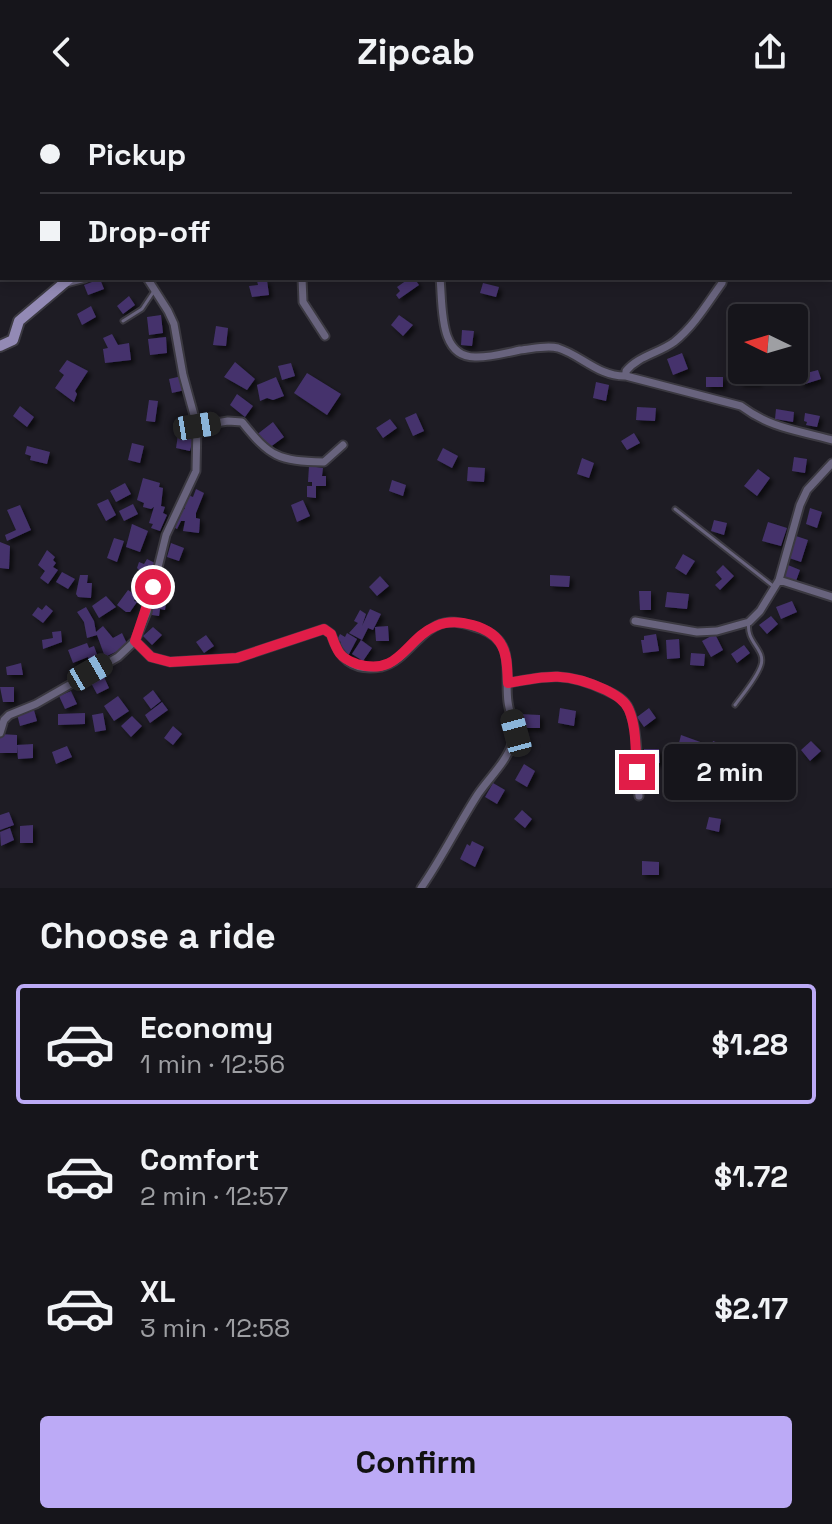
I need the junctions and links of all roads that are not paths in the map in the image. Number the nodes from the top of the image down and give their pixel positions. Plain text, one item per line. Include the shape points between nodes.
1 (148, 280) edge
2 (302, 280) edge
3 (440, 280) edge
4 (723, 280) edge
5 (67, 281) edge
6 (154, 291) junction
7 (123, 321) dead end
8 (325, 336) dead end
9 (0, 346) edge
10 (626, 376) junction
11 (197, 426) junction
12 (832, 440) edge
13 (343, 445) dead end
14 (832, 463) edge
15 (675, 509) dead end
16 (777, 584) junction
17 (832, 597) edge
18 (635, 621) dead end
19 (749, 622) junction
20 (135, 641) junction
21 (508, 683) junction
22 (735, 705) dead end
23 (0, 733) edge
24 (639, 796) dead end
25 (421, 888) edge

1 - 6 street
2 - 8 street via 303,302
3 - 10 street via 448,341 463,356 557,348 599,370
4 - 10 street via 695,321 672,343 632,363
5 - 9 street via 19,321 13,340
6 - 7 lane via 142,309
6 - 11 street via 174,324
10 - 12 street via 741,406 778,428
11 - 13 street via 242,422 262,447 294,462 324,462
11 - 20 street via 196,471 166,535
14 - 16 street via 800,505
15 - 16 lane
16 - 17 street
16 - 19 street
18 - 19 street via 697,632
19 - 22 lane via 749,637 761,665
20 - 21 street via 151,657 170,662 237,658 324,629 343,660 369,667 397,659 434,626 464,623 492,633 502,645
20 - 23 street via 118,657 9,715
21 - 24 street via 546,676 580,678 618,696 628,706 633,725
21 - 25 street via 516,733 511,748

